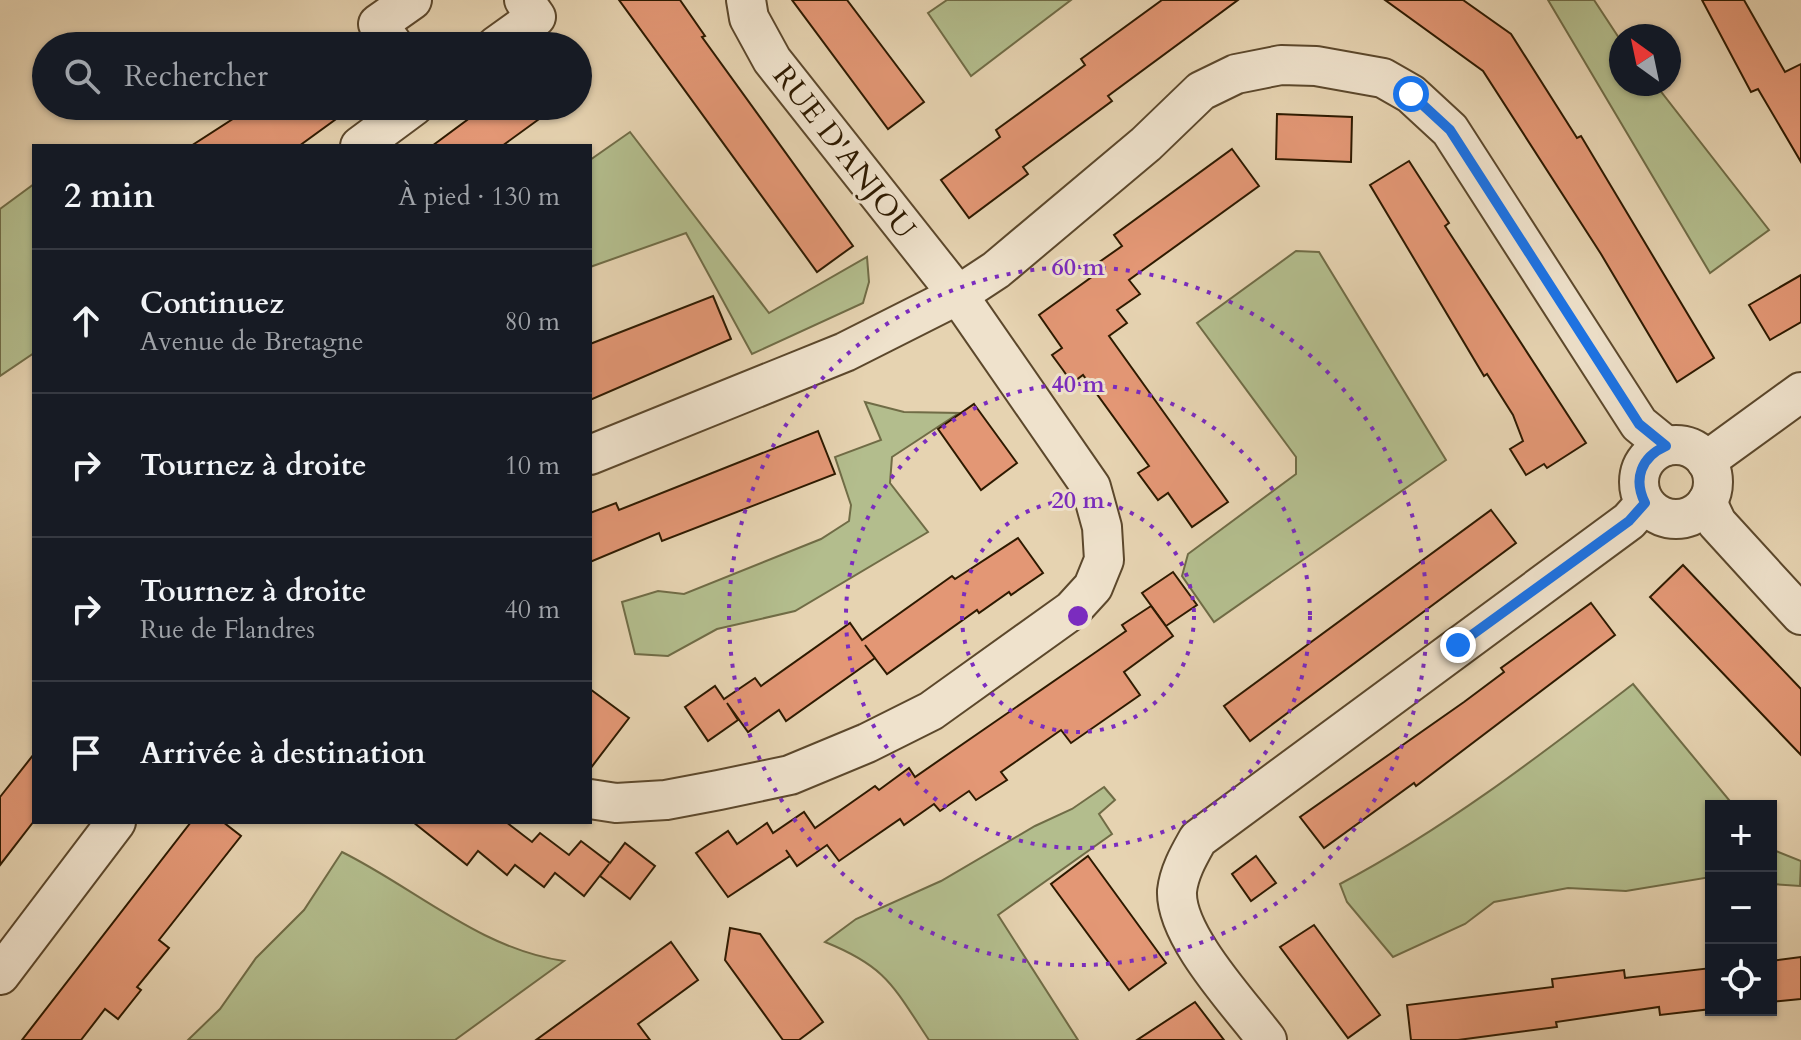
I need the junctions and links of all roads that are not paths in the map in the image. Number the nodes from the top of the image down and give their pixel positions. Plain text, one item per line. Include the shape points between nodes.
1 (412, 0) edge
2 (524, 0) edge
3 (746, 0) edge
4 (384, 32) edge
5 (515, 32) edge
6 (395, 120) edge
7 (363, 144) edge
8 (958, 295) junction
9 (1801, 392) edge
10 (1666, 446) junction
11 (592, 454) edge
12 (1706, 461) junction
13 (1707, 502) junction
14 (1645, 503) junction
15 (1801, 615) edge
16 (592, 799) edge
17 (114, 824) edge
18 (0, 975) edge
19 (1267, 1040) edge

1 - 4 street via 378,24
2 - 5 street via 536,17
3 - 8 street, RUE D'ANJOU via 749,18 772,60
6 - 7 street
8 - 10 street via 1077,202 1201,91 1236,74 1281,65 1353,71 1383,78 1411,94 1450,130 1639,424
8 - 11 street via 845,352
8 - 16 street, RUE D'ANJOU via 1091,487 1104,560 1093,587 1072,610 931,711 867,743 790,775 733,787 666,800
9 - 12 street
10 - 12 street via 1689,447
10 - 14 street via 1641,469
12 - 13 street via 1713,482
13 - 14 street via 1699,511 1676,519 1653,512
13 - 15 street via 1717,523
14 - 19 street via 1629,521 1198,839 1177,892 1184,927
17 - 18 street

